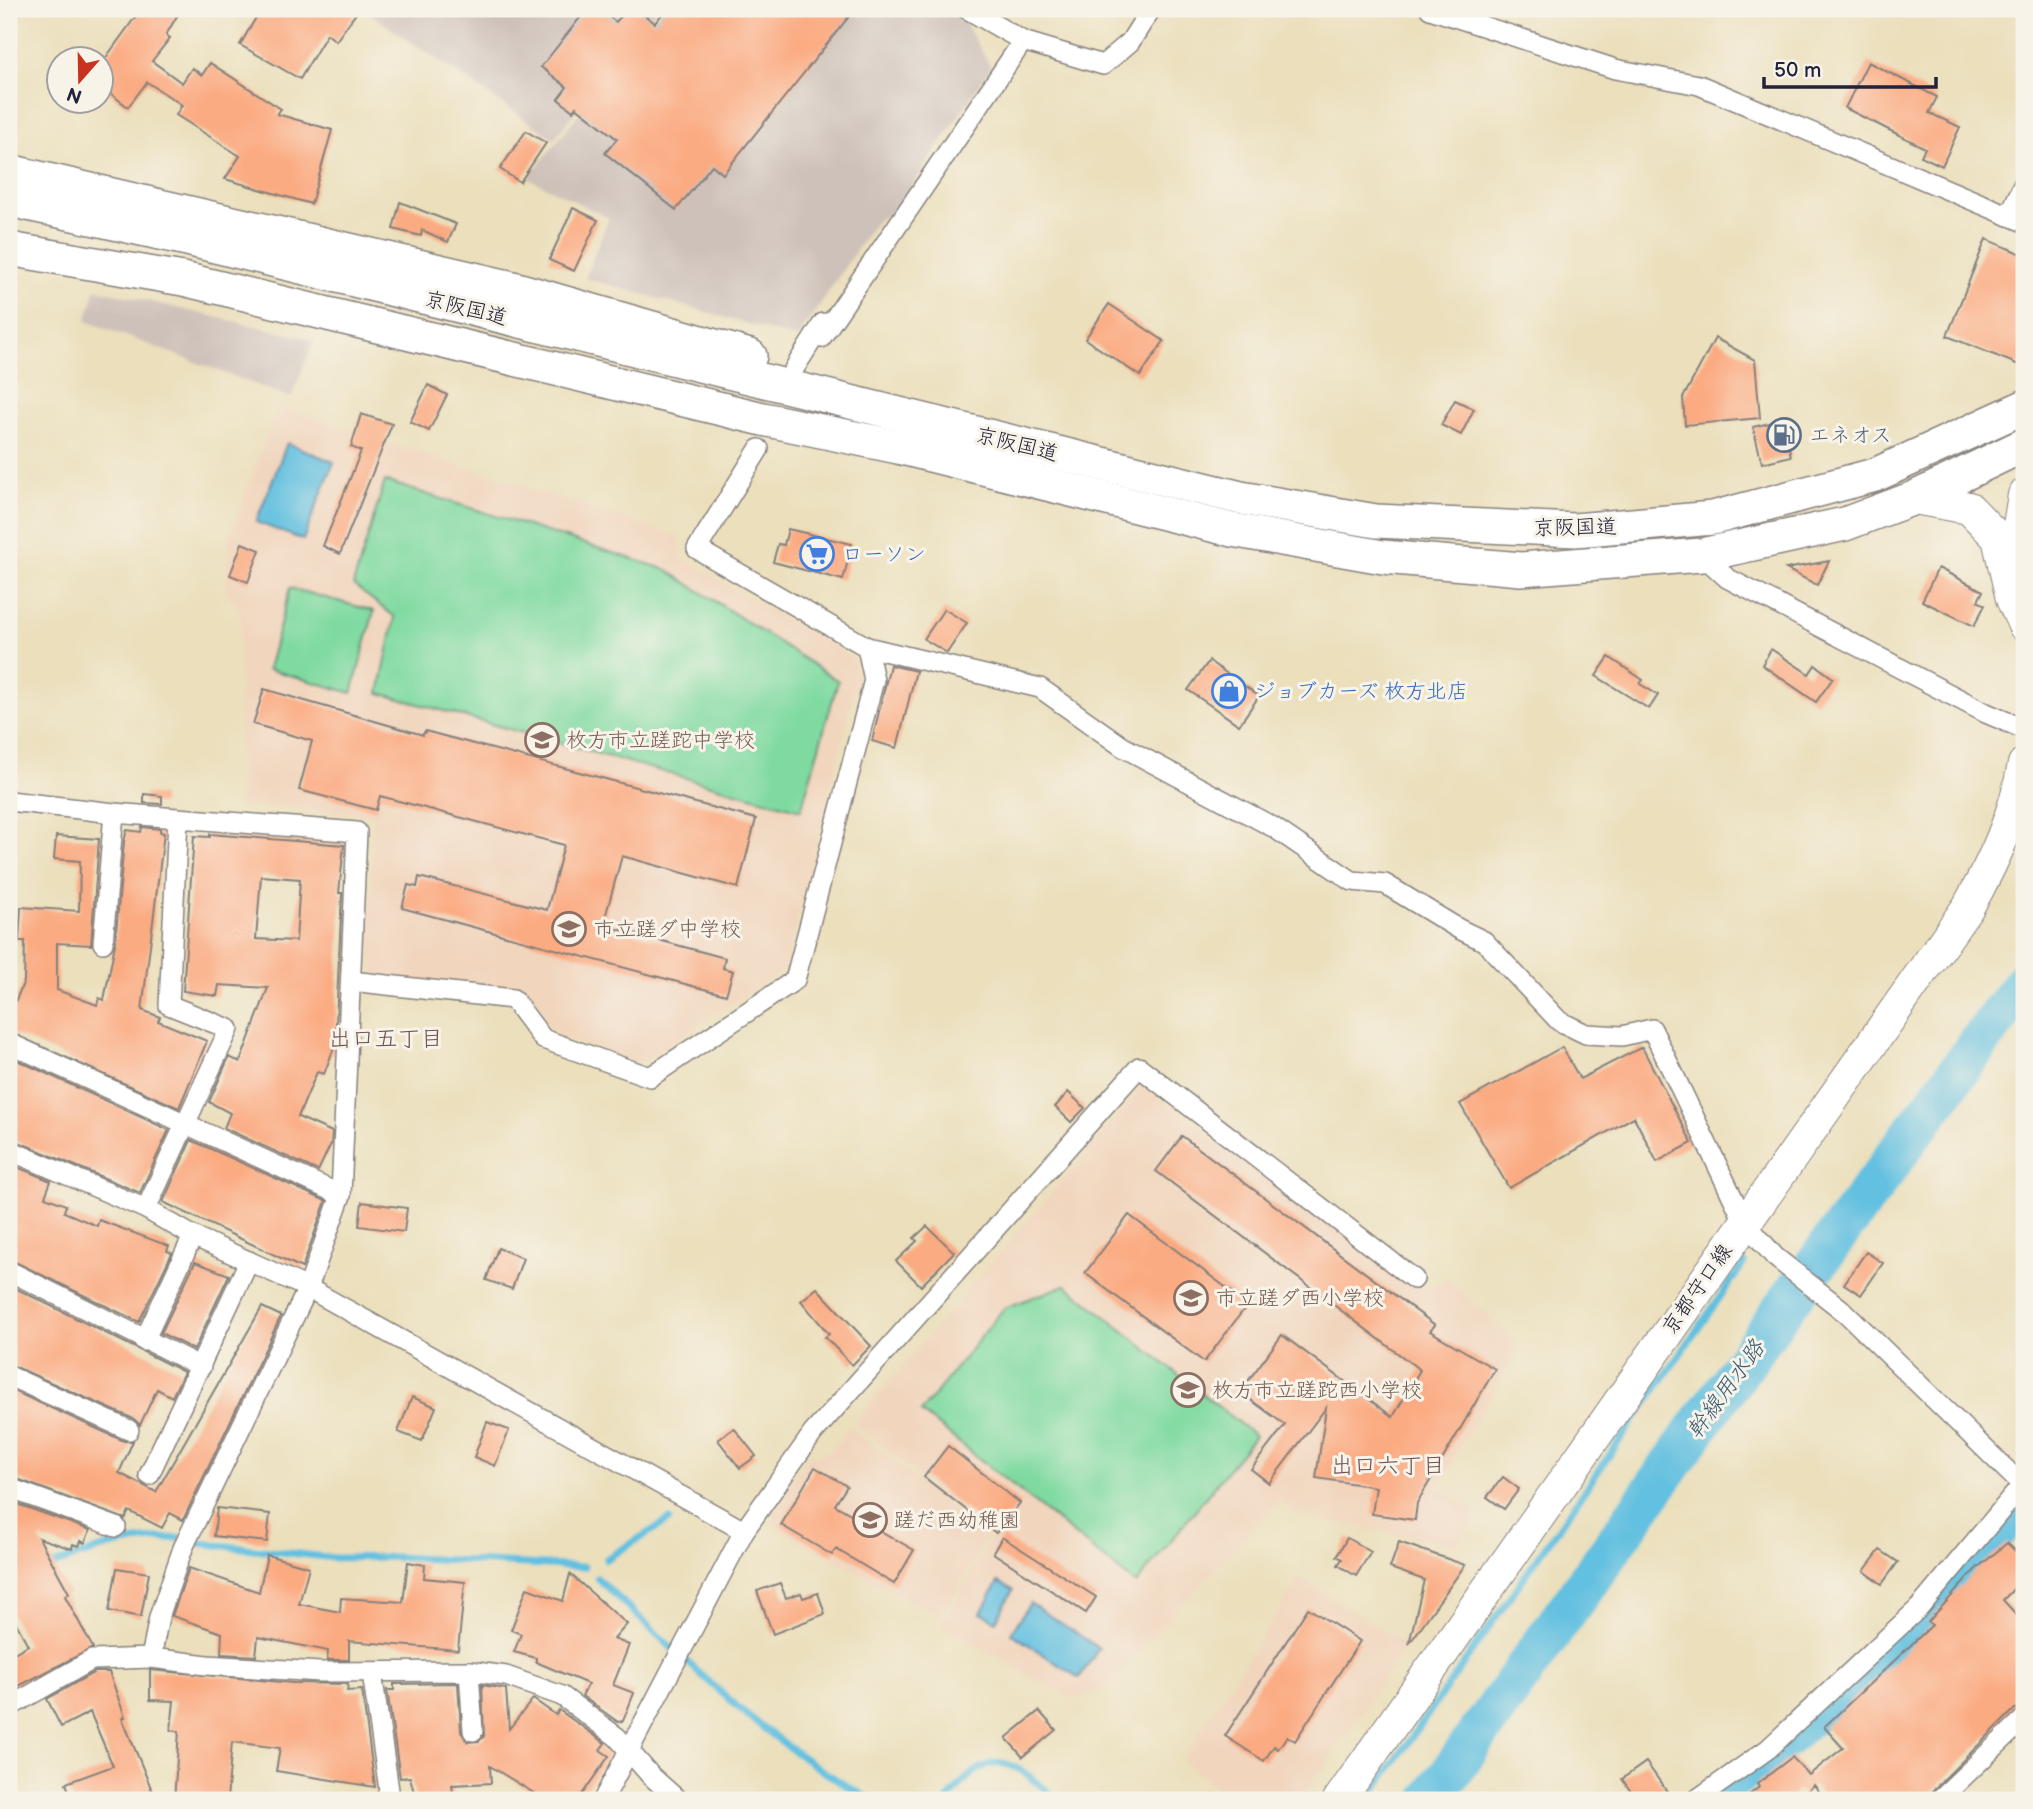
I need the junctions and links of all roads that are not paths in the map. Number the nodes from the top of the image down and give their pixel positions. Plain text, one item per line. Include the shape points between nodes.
1 (967, 9) edge
2 (1151, 9) edge
3 (1430, 9) edge
4 (1023, 41) junction
5 (9, 171) edge
6 (2024, 183) edge
7 (9, 200) edge
8 (2016, 219) edge
9 (897, 223) junction
10 (9, 249) edge
11 (821, 338) dead end
12 (794, 369) junction
13 (2024, 407) edge
14 (902, 416) junction
15 (761, 434) junction
16 (2024, 445) edge
17 (2024, 495) edge
18 (1914, 498) junction
19 (697, 549) junction
20 (1702, 555) junction
21 (2024, 569) edge
22 (2024, 625) edge
23 (867, 647) junction
24 (2024, 729) edge
25 (2024, 764) edge
26 (9, 801) edge
27 (114, 813) junction
28 (178, 819) junction
29 (103, 943) dead end
30 (351, 981) junction
31 (9, 1049) edge
32 (185, 1124) junction
33 (9, 1150) edge
34 (341, 1195) junction
35 (146, 1209) junction
36 (1744, 1221) junction
37 (193, 1236) junction
38 (249, 1262) junction
39 (9, 1271) edge
40 (1414, 1279) dead end
41 (308, 1288) junction
42 (144, 1341) junction
43 (201, 1367) junction
44 (9, 1376) edge
45 (129, 1430) dead end
46 (149, 1475) dead end
47 (2023, 1484) edge
48 (9, 1488) edge
49 (116, 1527) dead end
50 (744, 1531) junction
51 (151, 1658) junction
52 (469, 1671) junction
53 (372, 1673) junction
54 (9, 1707) edge
55 (2024, 1719) edge
56 (472, 1731) dead end
57 (629, 1748) junction
58 (385, 1800) edge
59 (603, 1800) edge
60 (678, 1800) edge
61 (1339, 1800) edge
62 (1696, 1800) edge
63 (1939, 1800) edge

1 - 4 street
2 - 4 street via 1130,42 1103,65
3 - 8 street via 1615,69 1699,85
4 - 9 street
5 - 12 highway via 517,289
6 - 8 street
7 - 14 highway, 京阪国道 via 191,240
9 - 11 street
9 - 12 street via 877,233
10 - 15 highway, 京阪国道 via 183,279
12 - 14 highway
13 - 14 highway, 京阪国道 via 1875,475 1713,518 1575,530 1376,521 1241,498
15 - 19 street
15 - 19 street via 688,538
15 - 20 highway, 京阪国道 via 898,447 1231,530 1383,557 1521,569
16 - 18 highway, 京阪国道
17 - 21 main road via 2017,537
18 - 20 highway, 京阪国道 via 1845,524
18 - 22 main road via 1969,508 1998,538 2012,599
19 - 23 street
20 - 24 street via 1727,578
23 - 30 street via 874,680 794,980 650,1077 543,1039 513,999
23 - 36 street via 1040,688 1145,761 1273,827 1352,881 1385,884 1484,941 1559,1021 1586,1034 1622,1036 1652,1029
25 - 36 main road, 京都守口線 via 1998,853 1968,906
26 - 27 street
27 - 28 street
27 - 29 street
28 - 30 street via 357,832
28 - 32 street via 169,1005 229,1029
30 - 34 street
31 - 32 street via 11,1044
32 - 34 street
32 - 35 street
33 - 35 street
34 - 41 street
35 - 37 street
36 - 47 street via 1775,1257 1846,1313
36 - 61 main road, 京都守口線
37 - 38 street
37 - 42 street
38 - 41 street
38 - 43 street
39 - 42 street
40 - 50 street via 1139,1067 813,1433
41 - 50 street
41 - 51 street via 183,1548 159,1617
42 - 43 street
43 - 46 street
44 - 45 street
47 - 62 street via 1920,1607 1768,1749
48 - 49 street
50 - 57 street
51 - 53 street
51 - 54 street via 92,1660
52 - 53 street
52 - 56 street
52 - 57 street via 506,1676 562,1696
53 - 58 street via 389,1790
55 - 63 street
57 - 59 street
57 - 60 street via 650,1776

